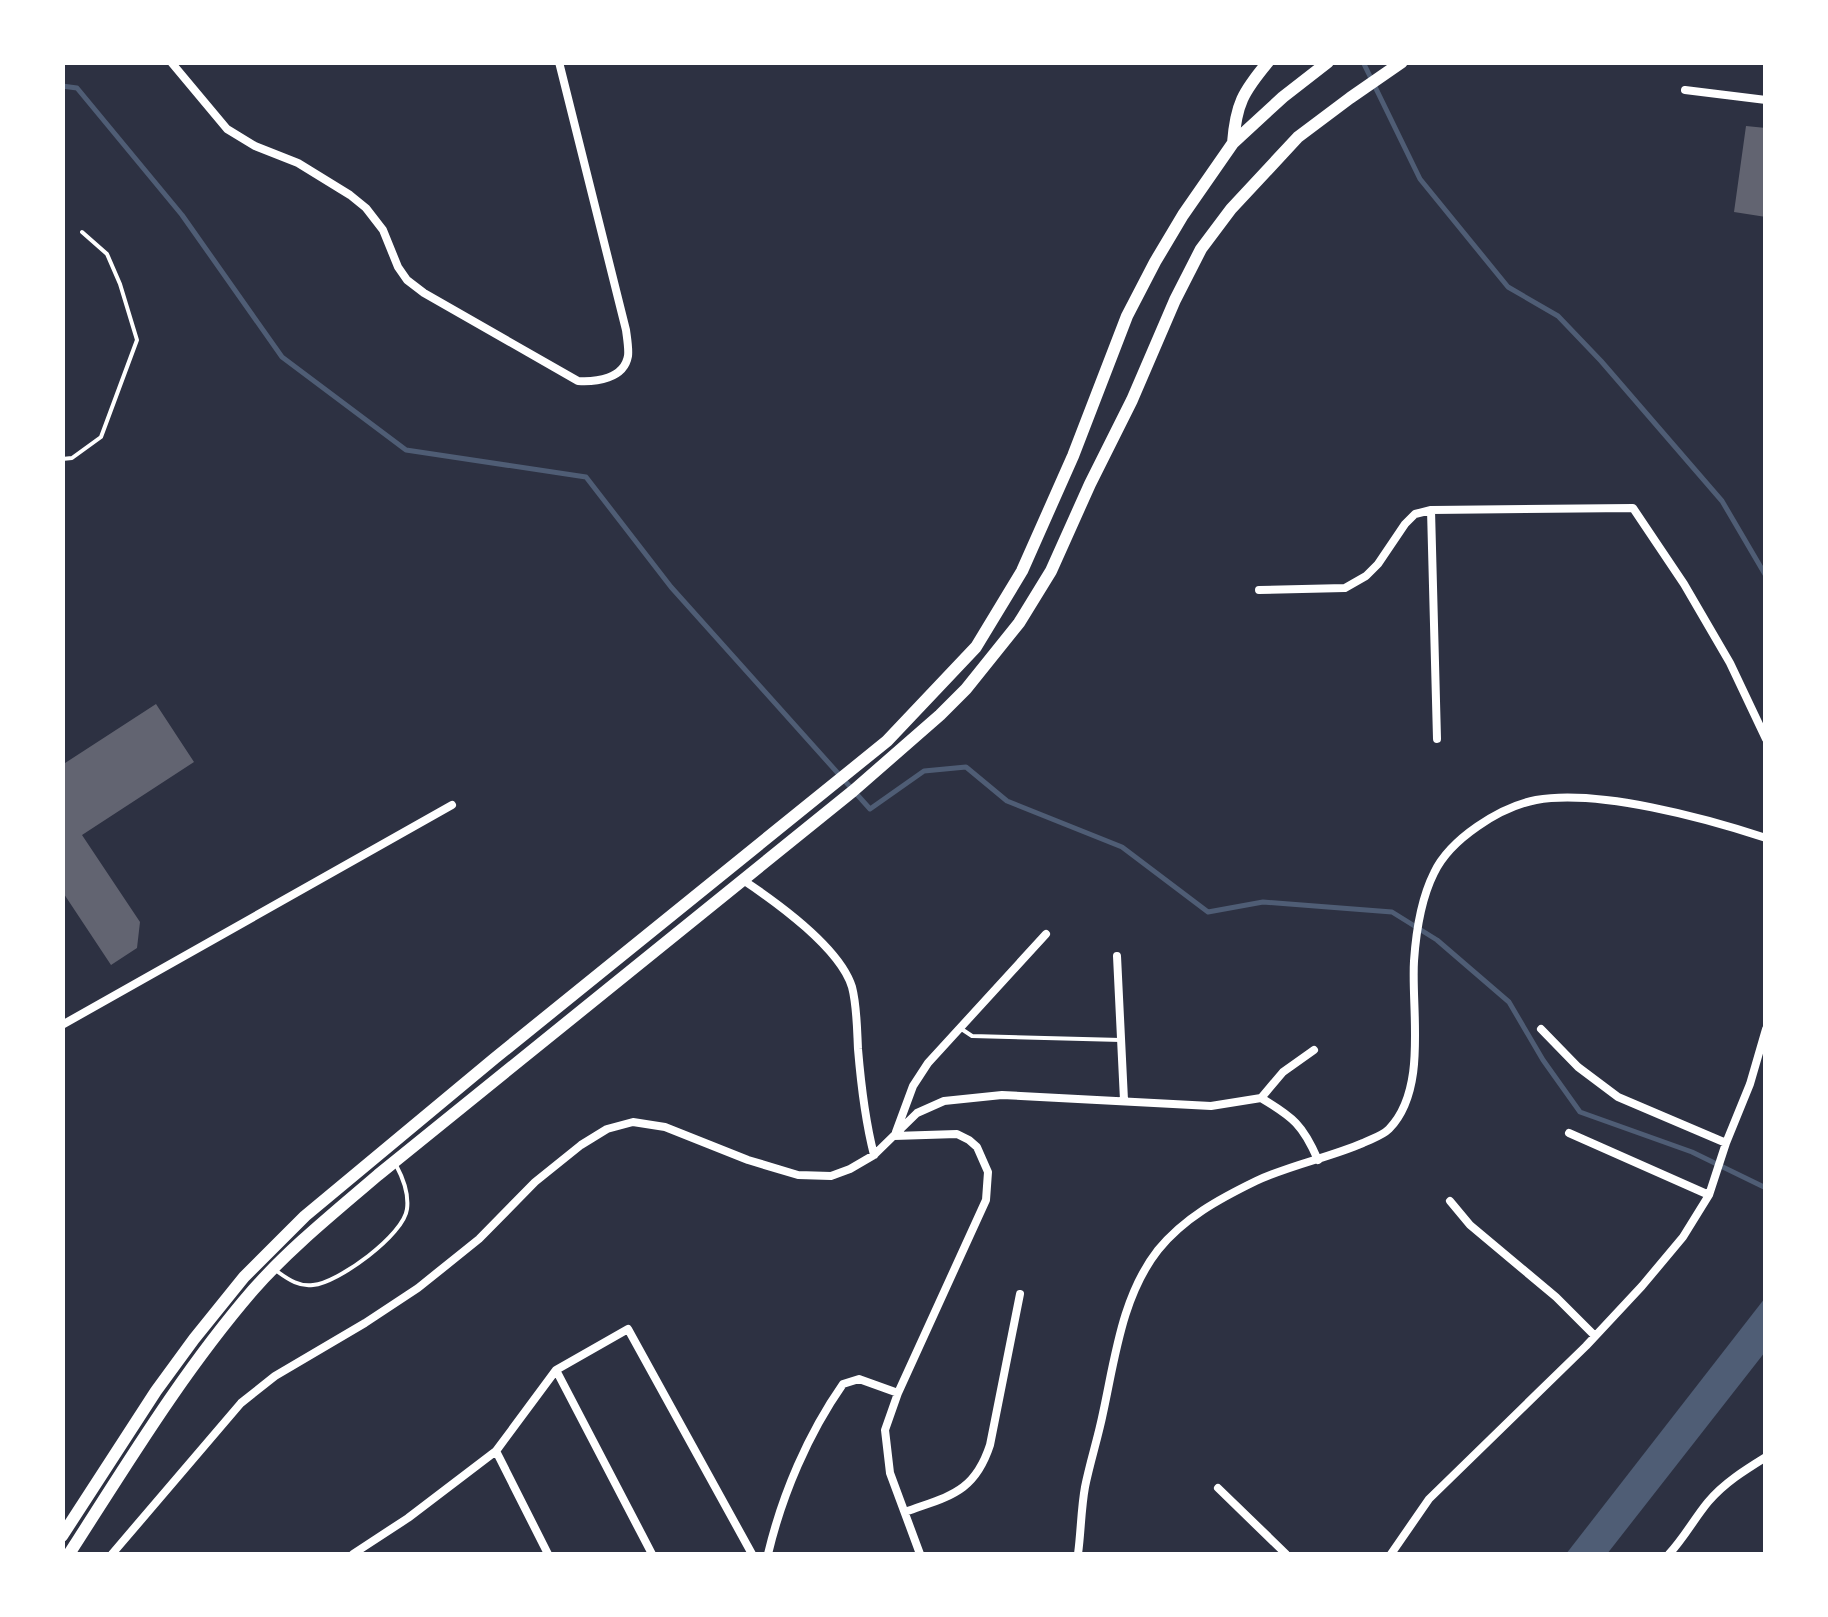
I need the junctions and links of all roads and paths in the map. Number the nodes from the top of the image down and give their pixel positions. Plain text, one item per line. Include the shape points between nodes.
1 (171, 62) edge
2 (559, 62) edge
3 (1268, 62) edge
4 (1328, 62) edge
5 (1402, 62) edge
6 (1685, 90) dead end
7 (1766, 100) edge
8 (1233, 143) junction
9 (82, 232) dead end
10 (62, 458) edge
11 (1431, 510) junction
12 (1259, 590) dead end
13 (1766, 739) edge
14 (1437, 740) dead end
15 (452, 805) dead end
16 (1766, 838) edge
17 (743, 880) junction
18 (1046, 934) dead end
19 (1118, 956) dead end
20 (62, 1026) edge
21 (961, 1028) junction
22 (1541, 1029) dead end
23 (1766, 1030) edge
24 (1121, 1040) junction
25 (1314, 1050) dead end
26 (1261, 1098) junction
27 (1124, 1100) junction
28 (1569, 1133) dead end
29 (894, 1136) junction
30 (1726, 1142) junction
31 (874, 1155) junction
32 (1318, 1160) junction
33 (395, 1162) junction
34 (1709, 1195) junction
35 (1450, 1201) dead end
36 (274, 1269) junction
37 (1020, 1294) dead end
38 (1596, 1336) junction
39 (556, 1370) junction
40 (898, 1394) junction
41 (496, 1451) junction
42 (1766, 1457) edge
43 (1218, 1488) dead end
44 (904, 1512) junction
45 (62, 1536) edge
46 (70, 1554) edge
47 (112, 1554) edge
48 (354, 1554) edge
49 (548, 1554) edge
50 (652, 1554) edge
51 (752, 1554) edge
52 (768, 1554) edge
53 (920, 1554) edge
54 (1078, 1554) edge
55 (1286, 1554) edge
56 (1392, 1554) edge
57 (1669, 1554) edge

1 - 2 street via 227,129 298,163 366,208 407,280 578,380 593,382 624,367 626,330
3 - 8 highway via 1235,113
4 - 8 highway
5 - 17 highway via 1298,136 1201,250 1052,571 1019,624 940,715
6 - 7 street
8 - 45 highway via 1154,262 1035,543 976,647 887,741 305,1216 194,1340
9 - 10 lane via 106,254 138,340 101,437
11 - 12 street via 1415,514 1378,564 1346,588
11 - 13 street via 1633,508 1730,663
11 - 14 street
15 - 20 street
16 - 32 street via 1675,812 1561,798 1511,807 1479,825 1434,871 1420,916 1408,1097 1388,1130
17 - 31 street via 817,938 852,986
17 - 33 highway
18 - 21 street
19 - 24 street
21 - 24 lane via 972,1036
21 - 29 street via 912,1086
22 - 30 street via 1618,1097
23 - 30 street
24 - 27 street
25 - 26 street via 1282,1072
26 - 27 street via 1211,1106
26 - 32 street via 1288,1114
27 - 29 street via 1002,1095 944,1101 917,1113
28 - 34 street
29 - 31 street
29 - 40 street via 957,1134 977,1148 988,1172 986,1200
30 - 34 street
31 - 47 street via 831,1176 798,1176 665,1127 633,1122 608,1129 535,1182 418,1288 242,1403
32 - 54 street via 1276,1171 1208,1206 1173,1234 1135,1286 1085,1488
33 - 36 highway
33 - 36 lane via 407,1209 395,1232 324,1283 302,1285
34 - 38 street via 1683,1237
35 - 38 street
36 - 46 highway via 168,1400
37 - 44 street via 986,1458 964,1490
38 - 56 street via 1430,1500
39 - 41 street
39 - 50 street
39 - 51 street via 628,1329
40 - 44 street via 884,1430
40 - 52 street via 859,1379 844,1384 808,1444
41 - 48 street
41 - 49 street
42 - 57 street via 1710,1500
43 - 55 street
44 - 53 street

